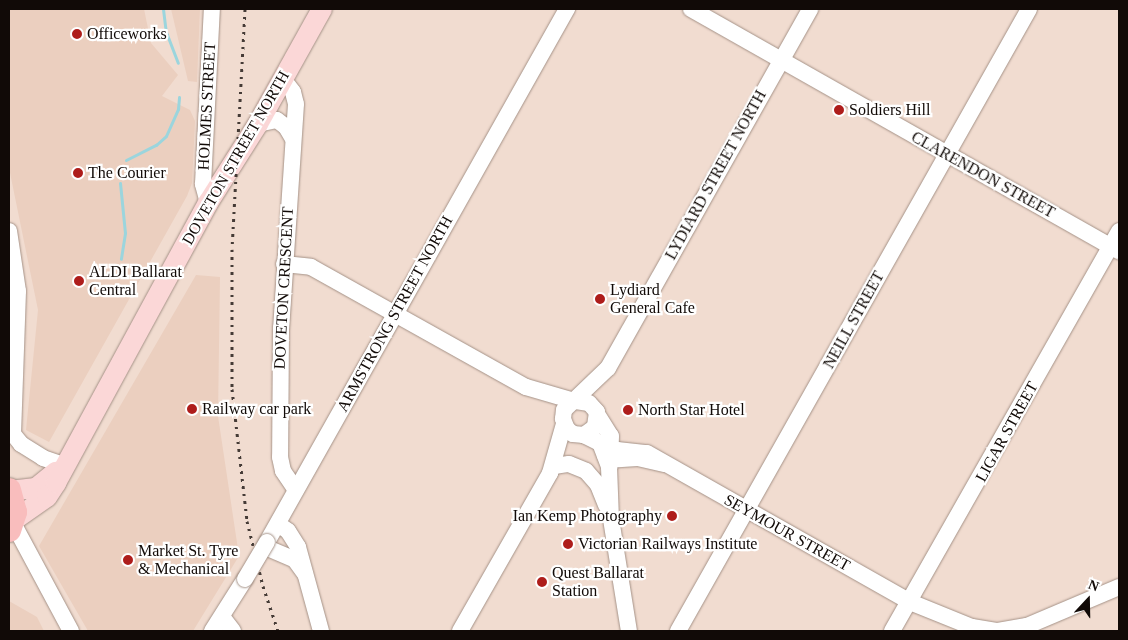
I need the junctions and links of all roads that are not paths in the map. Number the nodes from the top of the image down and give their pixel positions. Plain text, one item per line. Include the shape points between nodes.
1 (212, 9) edge
2 (322, 9) edge
3 (567, 9) edge
4 (691, 9) edge
5 (810, 9) edge
6 (1029, 9) edge
7 (782, 59) junction
8 (278, 87) junction
9 (258, 124) junction
10 (292, 133) junction
11 (947, 155) junction
12 (208, 203) junction
13 (9, 230) edge
14 (1119, 231) edge
15 (1115, 248) edge
16 (11, 253) edge
17 (284, 264) junction
18 (14, 297) edge
19 (396, 314) junction
20 (608, 368) junction
21 (526, 387) junction
22 (575, 401) junction
23 (597, 413) junction
24 (563, 423) junction
25 (583, 435) junction
26 (282, 439) junction
27 (609, 458) junction
28 (63, 465) junction
29 (552, 469) junction
30 (306, 474) junction
31 (296, 490) junction
32 (9, 491) edge
33 (746, 510) junction
34 (611, 519) junction
35 (12, 524) edge
36 (278, 524) junction
37 (267, 545) junction
38 (306, 576) junction
39 (1119, 587) edge
40 (910, 602) junction
41 (225, 627) edge
42 (71, 631) edge
43 (212, 631) edge
44 (322, 631) edge
45 (460, 631) edge
46 (629, 631) edge
47 (678, 631) edge
48 (892, 631) edge

1 - 12 street, HOLMES STREET via 203,184
2 - 8 main road, DOVETON STREET NORTH
3 - 19 street, ARMSTRONG STREET NORTH
4 - 7 street, CLARENDON STREET
5 - 7 street, LYDIARD STREET NORTH
6 - 11 street, NEILL STREET
7 - 11 street, CLARENDON STREET
7 - 20 street, LYDIARD STREET NORTH
8 - 9 main road, DOVETON STREET NORTH
8 - 10 street, DOVETON CRESCENT
9 - 10 street via 277,120
9 - 12 main road, DOVETON STREET NORTH
10 - 17 street, DOVETON CRESCENT
11 - 15 street, CLARENDON STREET
11 - 33 street, NEILL STREET
12 - 28 main road, DOVETON STREET NORTH
13 - 16 street
14 - 15 street, LIGAR STREET
15 - 40 street, LIGAR STREET
16 - 18 street
17 - 19 street via 311,267
17 - 26 street, DOVETON CRESCENT
18 - 28 street via 13,434 18,442 43,458
19 - 21 street
19 - 30 street, ARMSTRONG STREET NORTH
20 - 22 street, LYDIARD STREET NORTH
20 - 23 street, LYDIARD STREET NORTH
21 - 22 street
21 - 24 street
22 - 23 street via 590,403
22 - 24 street via 565,408
23 - 25 street via 595,427
23 - 27 street via 610,433
24 - 25 street via 571,433
24 - 29 street
25 - 27 street via 597,440
25 - 29 street
26 - 30 street, DOVETON CRESCENT via 290,460
26 - 31 street, DOVETON CRESCENT via 281,468
27 - 33 street, SEYMOUR STREET via 638,450
27 - 34 street
28 - 32 main road, DOVETON STREET NORTH via 36,488
28 - 35 main road, DOVETON STREET NORTH via 47,498
29 - 34 street via 572,464 588,474 600,488
29 - 45 street
30 - 31 street, ARMSTRONG STREET NORTH
31 - 36 street, ARMSTRONG STREET NORTH
32 - 35 highway via 15,505
33 - 40 street, SEYMOUR STREET
33 - 47 street, NEILL STREET
34 - 46 street
35 - 42 street
36 - 37 street, ARMSTRONG STREET NORTH
36 - 38 street via 288,531 298,547
37 - 38 street via 295,560
37 - 41 street, ARMSTRONG STREET NORTH, bridge via 245,578
38 - 44 street
39 - 40 street, SEYMOUR STREET via 1046,620 1014,630 972,627
40 - 48 street, LIGAR STREET
41 - 43 street, ARMSTRONG STREET NORTH

